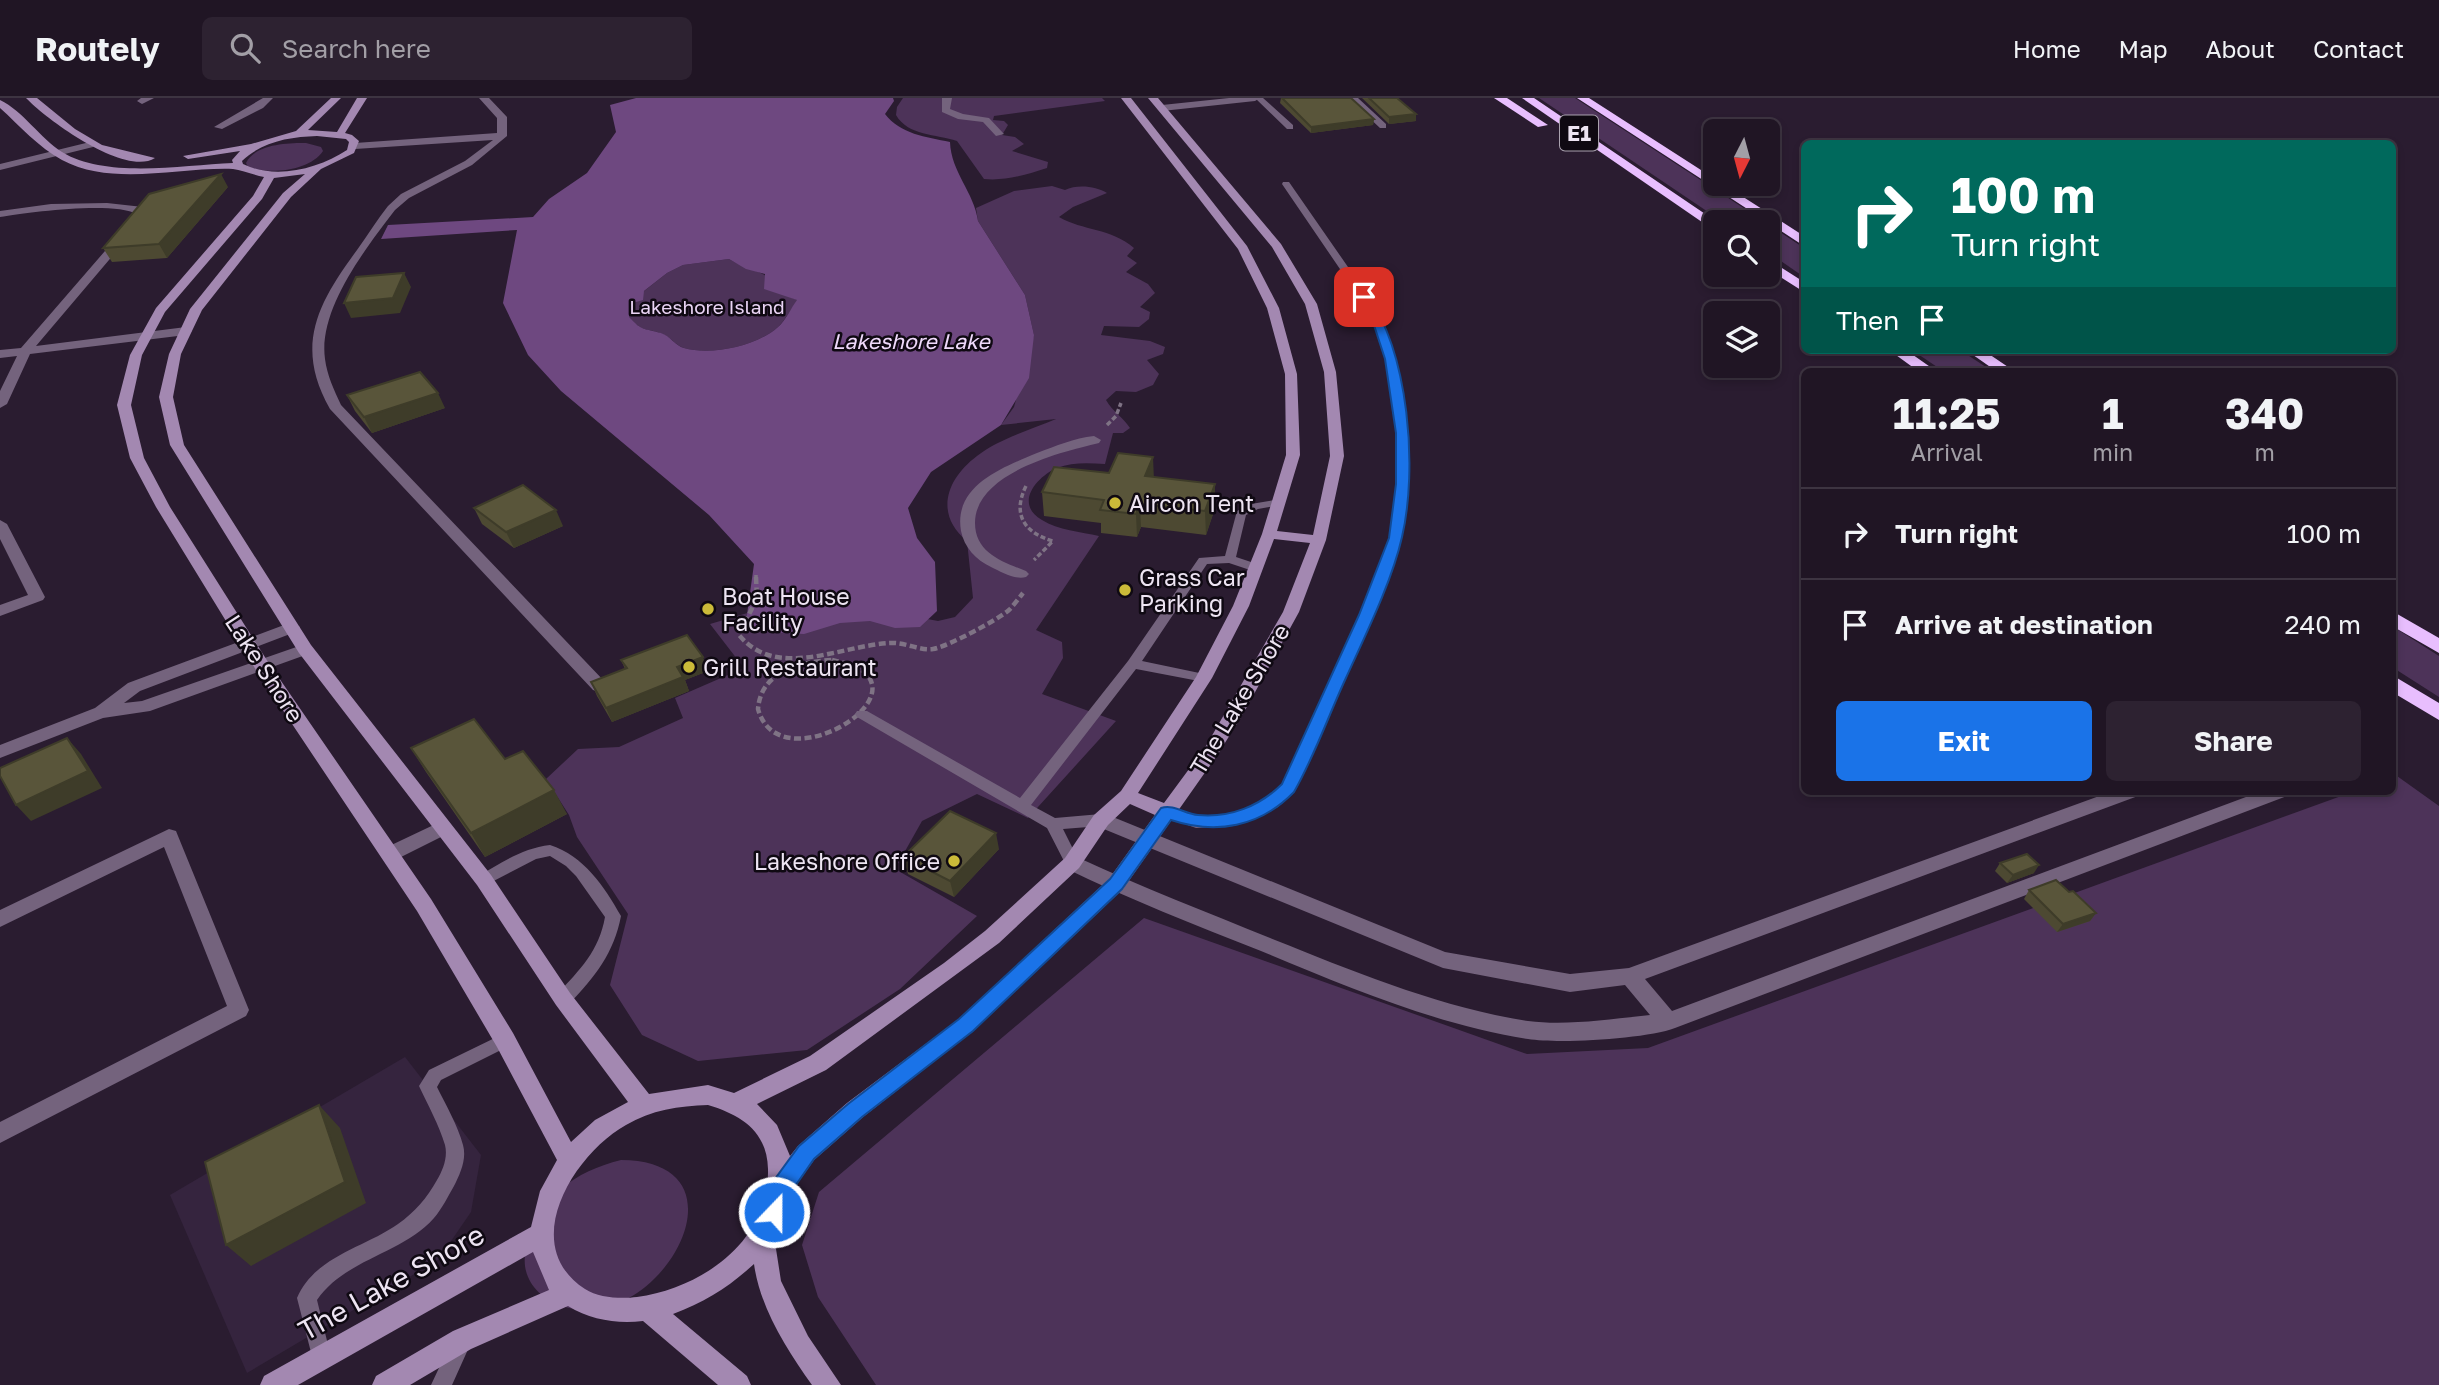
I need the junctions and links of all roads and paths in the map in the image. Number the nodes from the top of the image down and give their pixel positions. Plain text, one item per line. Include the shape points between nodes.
1 (31, 98) edge
2 (268, 98) edge
3 (336, 98) edge
4 (362, 98) edge
5 (484, 98) edge
6 (947, 98) edge
7 (1126, 98) edge
8 (1257, 98) edge
9 (1353, 98) edge
10 (1499, 98) edge
11 (1527, 98) edge
12 (1582, 98) edge
13 (0, 103) edge
14 (1157, 103) edge
15 (1383, 126) dead end
16 (219, 127) dead end
17 (1290, 127) dead end
18 (299, 134) junction
19 (340, 134) junction
20 (999, 134) dead end
21 (502, 136) junction
22 (78, 137) junction
23 (49, 145) junction
24 (90, 145) junction
25 (355, 146) junction
26 (254, 147) junction
27 (490, 148) junction
28 (30, 149) junction
29 (387, 149) junction
30 (59, 154) junction
31 (345, 157) junction
32 (0, 158) edge
33 (42, 158) junction
34 (238, 166) junction
35 (0, 167) edge
36 (317, 168) junction
37 (1631, 169) junction
38 (270, 175) junction
39 (1286, 184) dead end
40 (0, 214) edge
41 (1703, 220) edge
42 (1801, 240) edge
43 (1780, 271) edge
44 (1801, 286) edge
45 (186, 331) junction
46 (145, 336) junction
47 (26, 350) junction
48 (0, 354) edge
49 (1902, 354) edge
50 (1979, 354) edge
51 (1923, 368) edge
52 (2001, 368) edge
53 (1122, 403) dead end
54 (0, 404) edge
55 (1094, 440) joint
56 (1030, 482) dead end
57 (1281, 502) junction
58 (0, 524) edge
59 (1269, 534) junction
60 (1319, 540) junction
61 (1230, 559) junction
62 (1256, 568) junction
63 (1021, 574) junction
64 (756, 575) dead end
65 (0, 611) edge
66 (2396, 620) edge
67 (292, 627) junction
68 (249, 643) junction
69 (2439, 647) edge
70 (305, 649) junction
71 (223, 653) junction
72 (1133, 664) junction
73 (262, 666) junction
74 (232, 676) junction
75 (1204, 678) junction
76 (2396, 685) edge
77 (599, 686) edge
78 (101, 712) junction
79 (2439, 713) edge
80 (862, 714) junction
81 (0, 752) edge
82 (2121, 795) edge
83 (2270, 795) edge
84 (1127, 796) junction
85 (1021, 807) junction
86 (1167, 812) junction
87 (1101, 820) junction
88 (1053, 824) junction
89 (442, 828) junction
90 (1150, 838) junction
91 (390, 853) junction
92 (1072, 863) junction
93 (484, 880) junction
94 (1116, 884) junction
95 (0, 919) edge
96 (1630, 976) junction
97 (563, 999) junction
98 (1668, 1022) junction
99 (505, 1040) junction
100 (736, 1103) junction
101 (644, 1105) junction
102 (0, 1133) edge
103 (569, 1160) junction
104 (779, 1190) junction
105 (541, 1234) junction
106 (762, 1234) junction
107 (569, 1293) junction
108 (649, 1310) junction
109 (462, 1340) junction
110 (321, 1357) junction
111 (273, 1385) edge
112 (385, 1385) edge
113 (441, 1385) edge
114 (738, 1385) edge
115 (828, 1385) edge

1 - 22 street
2 - 16 street
3 - 18 street
4 - 19 street
5 - 21 street via 502,117
6 - 20 street via 945,110 986,120
7 - 57 street, The Lake Shore via 1243,248 1273,308 1291,374 1293,455
8 - 14 street
8 - 17 lane
9 - 15 street
10 - 37 highway via 1572,143
11 - 37 highway, E1
12 - 42 highway, E1
13 - 23 street
14 - 60 street, The Lake Shore via 1277,246 1311,304 1330,372 1337,456
18 - 19 street
18 - 26 street
19 - 25 street
21 - 27 street
21 - 29 street
22 - 23 street
22 - 24 street
23 - 28 street
23 - 30 street
24 - 26 street via 118,155 162,158
24 - 30 street
25 - 29 street
25 - 31 street
26 - 34 street via 237,160
27 - 29 street
27 - 77 street via 401,198 340,282 321,315 316,340 323,382 335,406
28 - 32 street
28 - 33 street
29 - 31 street
30 - 33 street
30 - 34 street via 77,163 132,169
31 - 36 street
33 - 35 street
34 - 38 street
36 - 38 street
36 - 45 street, Lake Shore via 287,195 196,309
37 - 41 highway, E1
38 - 46 street, Lake Shore via 258,197 160,311
39 - 86 lane via 1377,316 1391,359 1403,484 1395,538 1367,615 1289,788 1273,803 1234,820 1196,822
40 - 47 street via 121,206 143,214
43 - 44 highway
45 - 46 street
45 - 67 street, Lake Shore via 175,354 166,397 177,444
46 - 47 street
46 - 68 street, Lake Shore via 124,405 137,458
47 - 48 street
47 - 54 street
49 - 51 highway
50 - 52 highway
53 - 55 path
55 - 63 street via 1065,444 1006,471 970,503 967,525 974,545 983,556
56 - 63 path via 1018,502 1020,519 1028,531 1053,541
57 - 59 street, The Lake Shore
57 - 61 lane via 1241,513
58 - 65 street via 37,597
59 - 60 street
59 - 62 street, The Lake Shore
60 - 86 street, The Lake Shore via 1291,612 1212,750
61 - 62 lane
61 - 72 lane via 1203,561
62 - 75 street, The Lake Shore
63 - 64 path via 1026,589 1008,611 931,650 887,642 784,658 762,656 745,647 739,635 757,598
66 - 69 highway
67 - 68 street
67 - 70 street, Lake Shore
68 - 71 street
68 - 73 street, Lake Shore
70 - 73 street
70 - 89 street, Lake Shore
71 - 74 street
71 - 78 street via 134,687
72 - 75 lane
72 - 85 lane
73 - 74 street
73 - 91 street, Lake Shore
74 - 78 street via 144,707
75 - 84 street, The Lake Shore
76 - 79 highway
78 - 81 street
80 - 80 path via 871,702 870,678 855,666 832,660 780,672 758,695 756,709 772,731 808,738 848,726
80 - 85 lane
82 - 96 street
83 - 98 street
84 - 86 street
84 - 87 street, The Lake Shore
85 - 88 lane
86 - 90 street, The Lake Shore
87 - 88 lane
87 - 90 street
87 - 92 street, The Lake Shore
88 - 92 lane
89 - 91 street
89 - 93 street, Lake Shore
90 - 94 street, The Lake Shore
90 - 96 street via 1443,960 1570,983
91 - 99 street, Lake Shore
92 - 94 street
92 - 100 street, The Lake Shore via 951,969 818,1063
93 - 97 street, Lake Shore
93 - 97 lane via 540,851 554,851 573,861 613,916 610,939 597,963
94 - 98 street via 1353,981 1450,1011 1529,1030 1598,1030
94 - 104 street, The Lake Shore via 966,1025 806,1153
95 - 102 street via 169,836 239,1010
96 - 98 street
97 - 101 street, Lake Shore
99 - 103 street, Lake Shore
99 - 110 lane via 431,1080 428,1086 456,1147 453,1169 428,1211 404,1231 337,1267 312,1290 307,1298
100 - 101 street via 708,1095 676,1096
100 - 104 street via 767,1128 777,1146
101 - 103 street via 603,1127
103 - 105 street via 554,1184
104 - 106 street
105 - 107 street via 554,1277
105 - 110 street, The Lake Shore
106 - 108 street via 741,1261 714,1283 682,1301
106 - 115 street via 769,1283 799,1345
107 - 108 street via 592,1305 619,1311
107 - 109 street
108 - 114 street
109 - 112 street
109 - 113 lane
110 - 111 street, The Lake Shore

